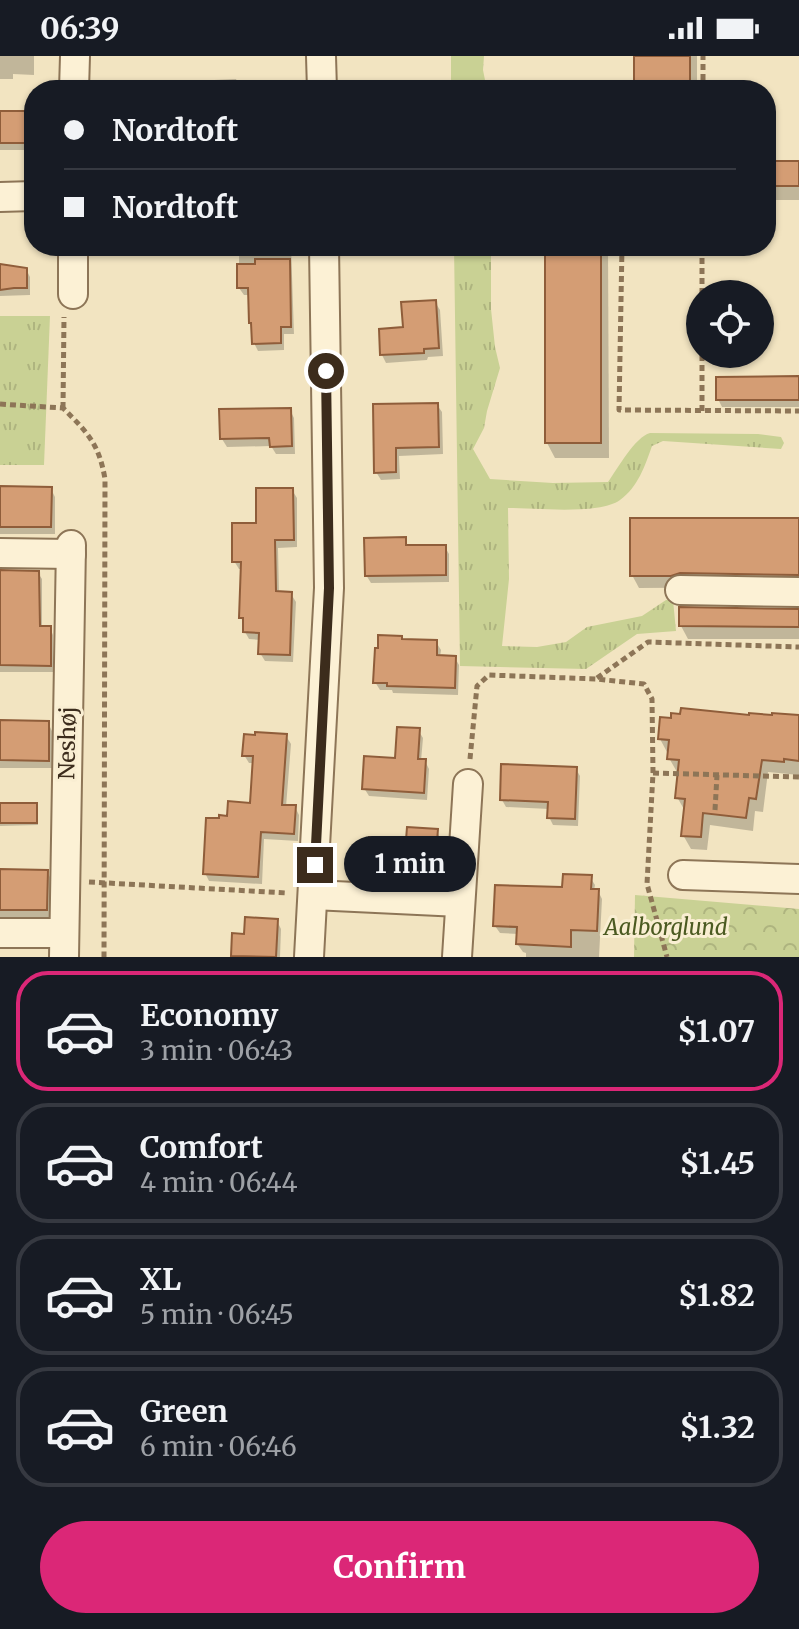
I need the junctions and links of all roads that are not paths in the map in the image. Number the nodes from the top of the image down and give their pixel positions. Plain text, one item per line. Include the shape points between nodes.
1 (75, 56) edge
2 (321, 56) edge
3 (74, 80) edge
4 (322, 80) edge
5 (24, 196) edge
6 (0, 197) edge
7 (73, 256) edge
8 (324, 256) edge
9 (73, 294) road end
10 (0, 553) edge
11 (680, 590) dead end
12 (799, 592) edge
13 (468, 784) road end
14 (683, 875) dead end
15 (799, 879) edge
16 (313, 895) junction
17 (460, 902) junction
18 (0, 933) edge
19 (64, 945) edge
20 (309, 957) edge
21 (457, 957) edge

1 - 3 street
2 - 4 street
5 - 6 street
7 - 9 street
8 - 16 street via 329,588
10 - 19 street, Neshøj via 71,549
11 - 12 street
13 - 17 street
14 - 15 street
16 - 17 street
16 - 20 street
17 - 21 street
18 - 19 street, Neshøj

